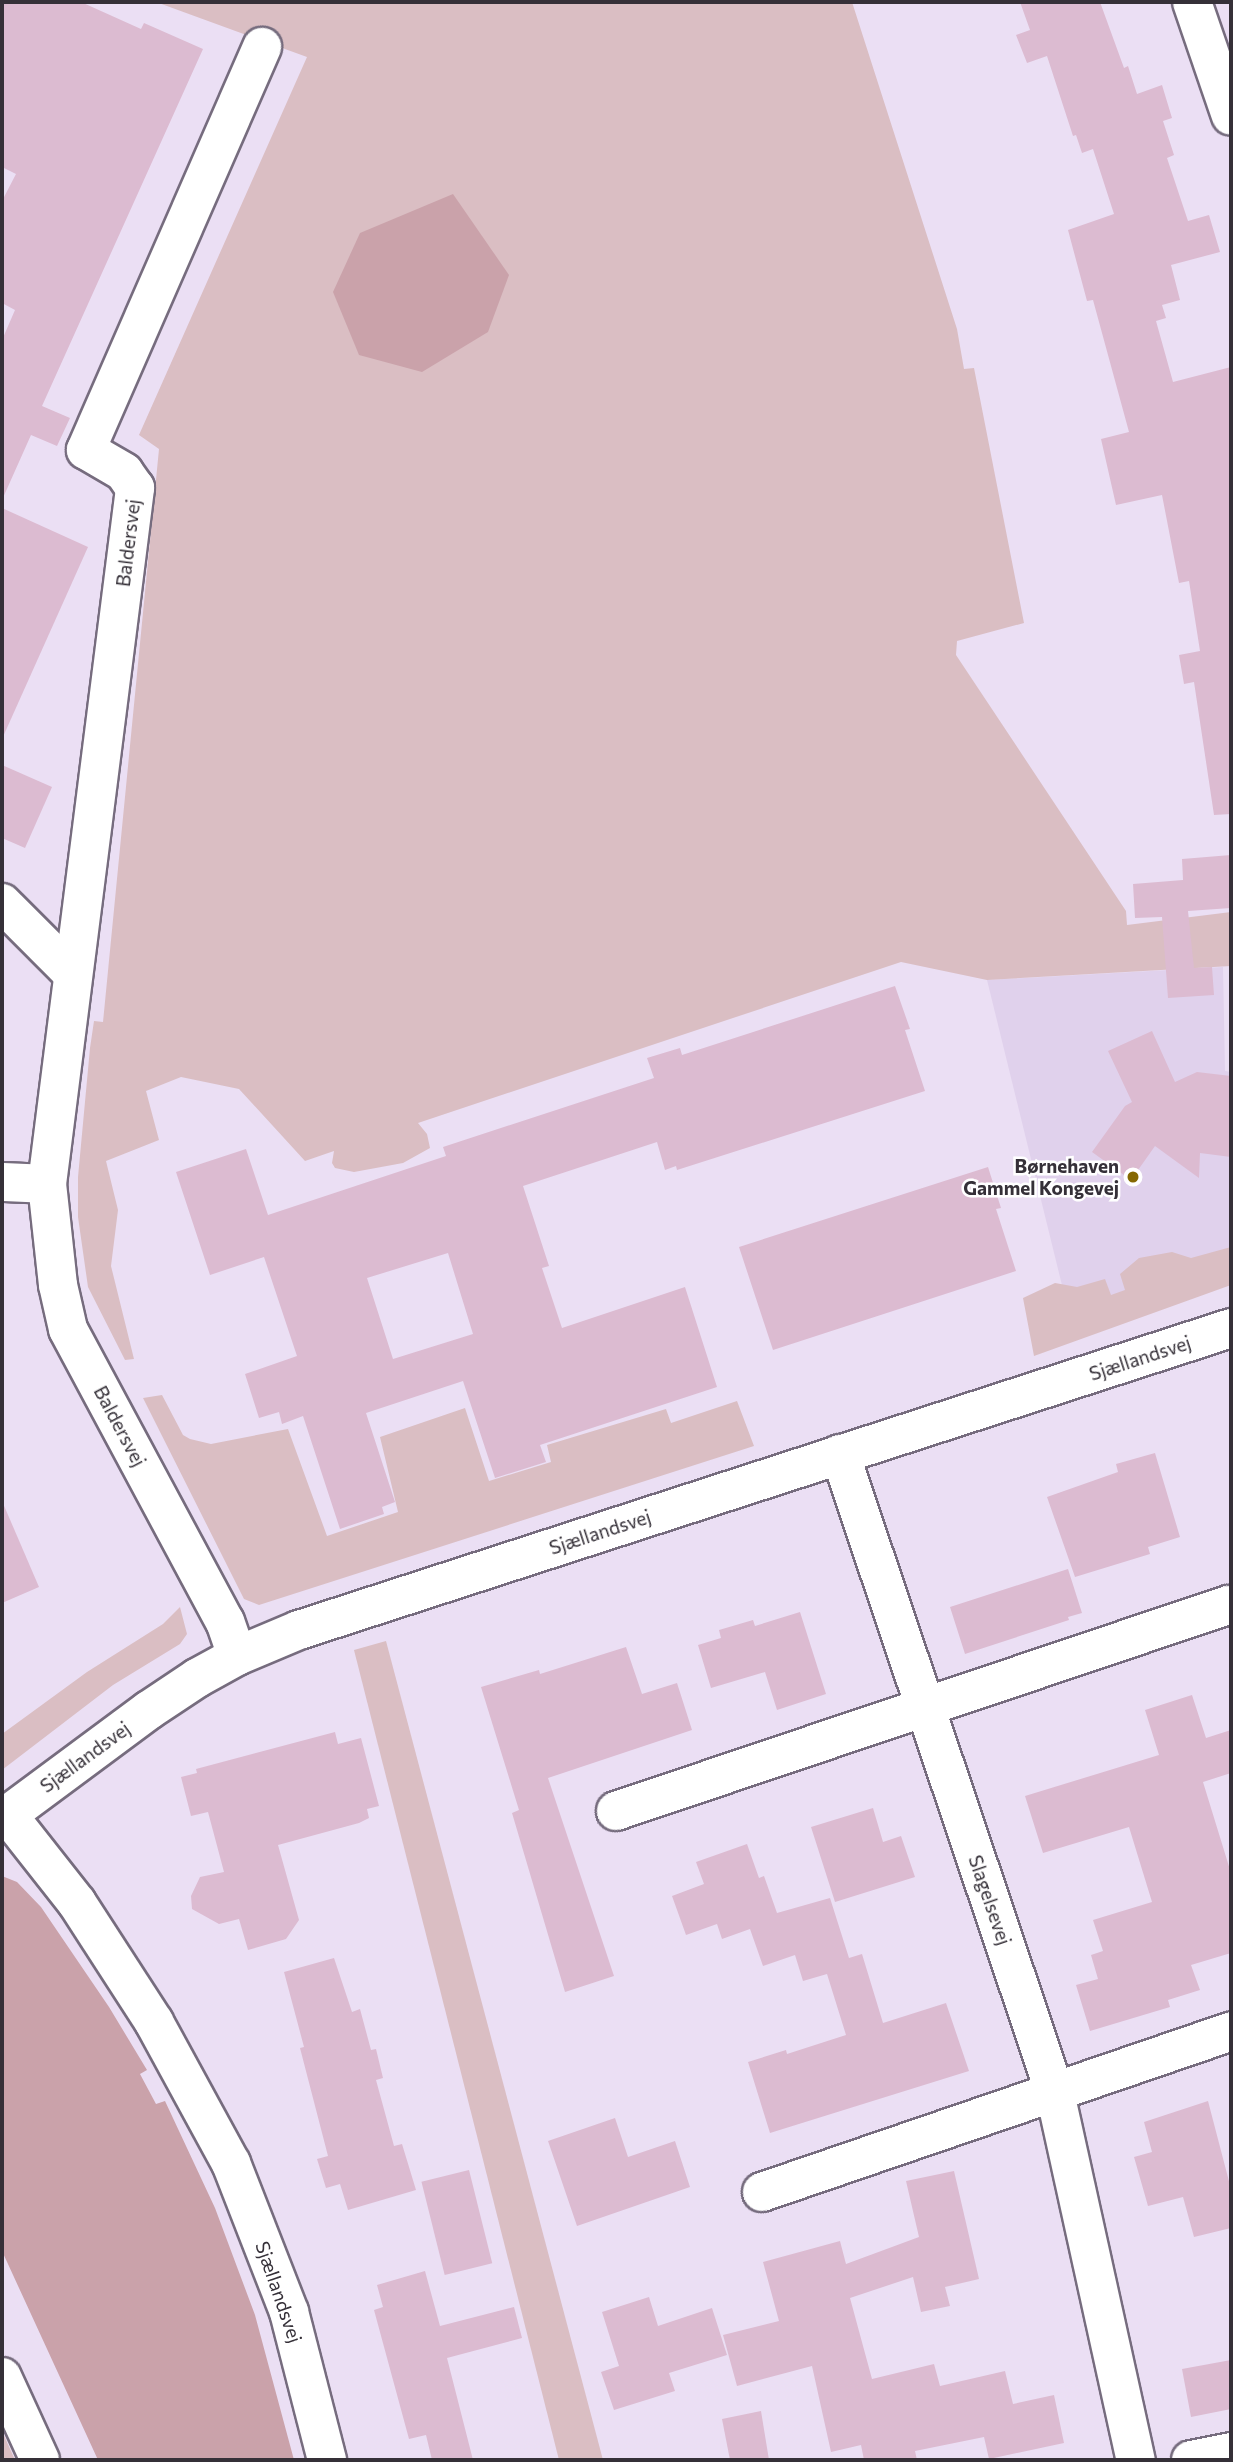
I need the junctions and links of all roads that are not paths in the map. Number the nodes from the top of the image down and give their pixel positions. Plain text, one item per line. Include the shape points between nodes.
1 (1192, 2) edge
2 (262, 47) dead end
3 (1231, 116) edge
4 (2, 903) edge
5 (71, 972) junction
6 (2, 1182) edge
7 (47, 1184) junction
8 (1231, 1328) edge
9 (841, 1454) junction
10 (1228, 1605) dead end
11 (237, 1656) junction
12 (925, 1707) junction
13 (616, 1811) dead end
14 (5, 1816) edge
15 (1231, 2031) edge
16 (1055, 2093) junction
17 (762, 2192) dead end
18 (2, 2377) edge
19 (1231, 2452) edge
20 (40, 2460) edge
21 (327, 2460) edge
22 (1136, 2460) edge
23 (1191, 2460) edge

1 - 3 street
2 - 5 street, Baldersvej via 86,450 124,472 135,488
4 - 5 street
5 - 7 street, Baldersvej
6 - 7 street
7 - 11 street, Baldersvej via 58,1285 68,1329 225,1622
8 - 9 street, Sjællandsvej
9 - 11 street, Sjællandsvej via 366,1607
9 - 12 street, Slagelsevej
10 - 12 street
11 - 14 street, Sjællandsvej via 149,1710
12 - 13 street
12 - 16 street, Slagelsevej
14 - 21 street, Sjællandsvej via 77,1903 154,2022 231,2164 289,2312
15 - 16 street
16 - 17 street
16 - 22 street, Slagelsevej
18 - 20 street
19 - 23 street

